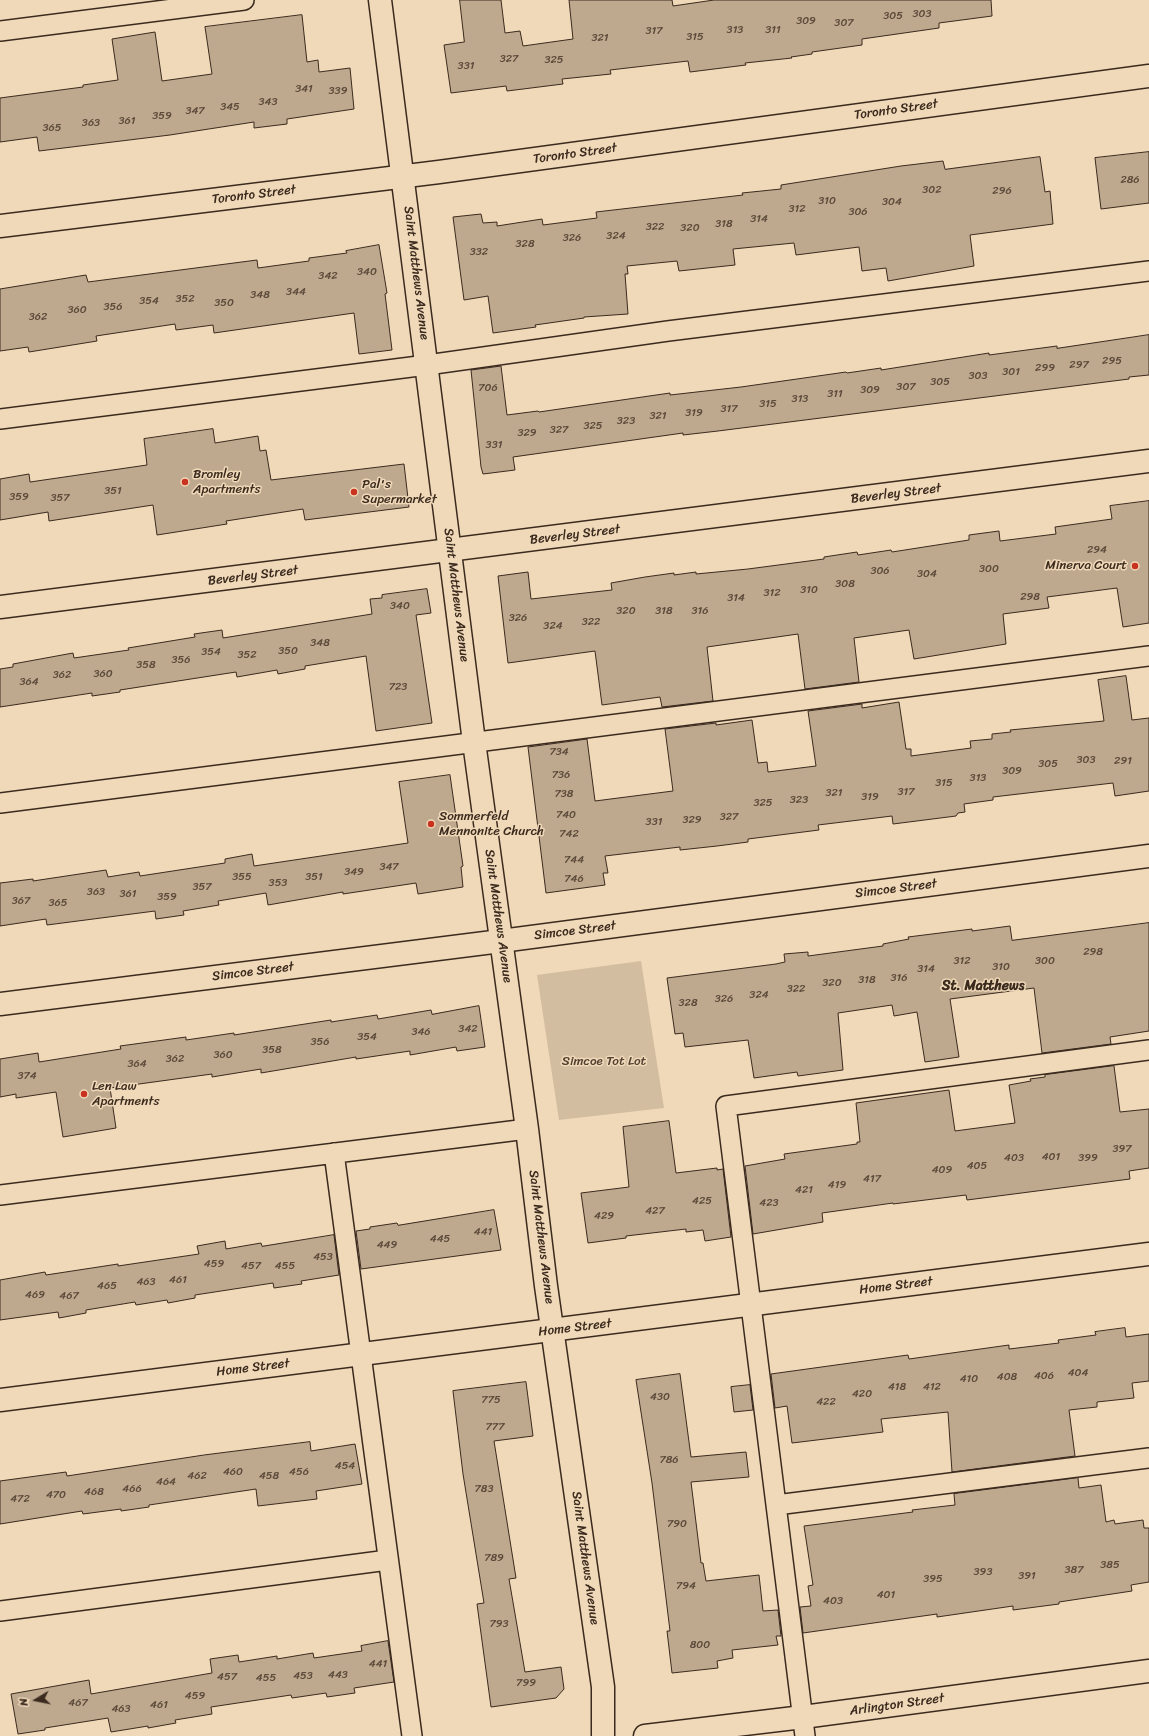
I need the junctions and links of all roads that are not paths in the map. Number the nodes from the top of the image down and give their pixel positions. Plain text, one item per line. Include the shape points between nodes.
1 (244, 0) edge
2 (380, 0) edge
3 (0, 31) edge
4 (1149, 76) edge
5 (403, 177) junction
6 (0, 226) edge
7 (1149, 271) edge
8 (427, 365) junction
9 (0, 419) edge
10 (1149, 461) edge
11 (450, 551) junction
12 (0, 607) edge
13 (1149, 656) edge
14 (474, 742) junction
15 (0, 803) edge
16 (1149, 856) edge
17 (501, 941) junction
18 (0, 1004) edge
19 (1149, 1050) edge
20 (527, 1129) junction
21 (334, 1153) junction
22 (0, 1195) edge
23 (1149, 1254) edge
24 (751, 1305) junction
25 (553, 1330) junction
26 (361, 1354) junction
27 (0, 1400) edge
28 (1149, 1458) edge
29 (776, 1505) junction
30 (388, 1560) junction
31 (0, 1610) edge
32 (1149, 1671) edge
33 (804, 1726) edge
34 (412, 1736) edge
35 (603, 1736) edge
36 (645, 1736) edge

1 - 3 lane
2 - 5 street, Saint Matthews Avenue
4 - 5 street, Toronto Street
5 - 6 street, Toronto Street
5 - 8 street, Saint Matthews Avenue
7 - 8 lane via 668,331
8 - 9 lane
8 - 11 street, Saint Matthews Avenue
10 - 11 street, Beverley Street
11 - 12 street, Beverley Street
11 - 14 street, Saint Matthews Avenue
13 - 14 lane
14 - 15 lane
14 - 17 street, Saint Matthews Avenue
16 - 17 street, Simcoe Street
17 - 18 street, Simcoe Street
17 - 20 street, Saint Matthews Avenue
19 - 24 lane via 726,1106
20 - 21 lane
20 - 25 street, Saint Matthews Avenue
21 - 22 lane
21 - 26 lane
23 - 24 street, Home Street
24 - 25 street, Home Street
24 - 29 lane
25 - 26 street, Home Street
25 - 35 street, Saint Matthews Avenue via 603,1687
26 - 27 street, Home Street
26 - 30 lane
28 - 29 lane
29 - 33 lane
30 - 31 lane
30 - 34 lane
32 - 33 street, Arlington Street
33 - 36 street, Arlington Street

